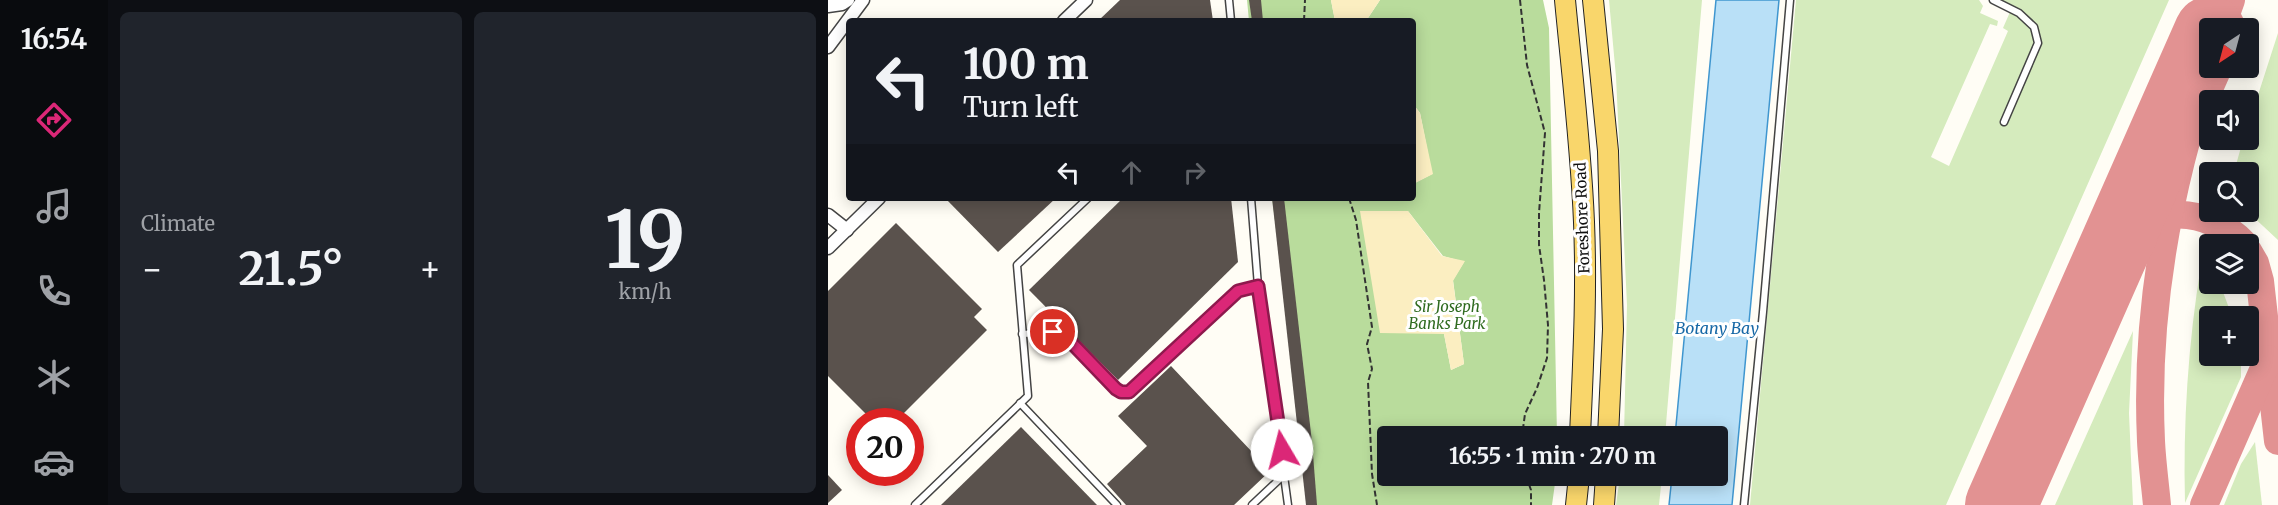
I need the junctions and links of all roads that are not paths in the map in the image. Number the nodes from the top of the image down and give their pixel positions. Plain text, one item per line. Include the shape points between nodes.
1 (848, 0) edge
2 (863, 0) edge
3 (1229, 0) edge
4 (1564, 0) edge
5 (1593, 0) edge
6 (1790, 0) edge
7 (1993, 0) edge
8 (1083, 1) edge
9 (828, 6) edge
10 (852, 18) edge
11 (1067, 18) edge
12 (1231, 18) edge
13 (846, 27) edge
14 (828, 47) edge
15 (2004, 122) dead end
16 (876, 201) edge
17 (1085, 201) edge
18 (1251, 201) edge
19 (828, 215) edge
20 (847, 230) junction
21 (828, 248) edge
22 (1258, 286) junction
23 (1022, 334) junction
24 (1020, 403) junction
25 (1581, 426) edge
26 (1608, 426) edge
27 (1285, 474) junction
28 (1578, 486) edge
29 (1605, 486) edge
30 (915, 505) edge
31 (1117, 505) edge
32 (1252, 505) edge
33 (1288, 505) edge
34 (1576, 505) edge
35 (1604, 505) edge
36 (1744, 505) edge

1 - 9 street
2 - 10 street
3 - 12 lane
4 - 25 main road, Foreshore Road via 1584,223
5 - 26 main road, Foreshore Road via 1608,151 1613,329
6 - 36 lane
7 - 15 lane via 2019,13 2034,27 2038,43
8 - 11 street
13 - 14 street
16 - 20 street
17 - 23 lane via 1017,265
18 - 22 lane
19 - 20 street
20 - 21 street
22 - 23 lane via 1238,291 1129,392 1116,389 1061,332
22 - 27 lane
23 - 24 lane via 1028,396
24 - 30 lane
24 - 31 lane
27 - 32 lane
27 - 33 lane
28 - 34 main road
29 - 35 main road

